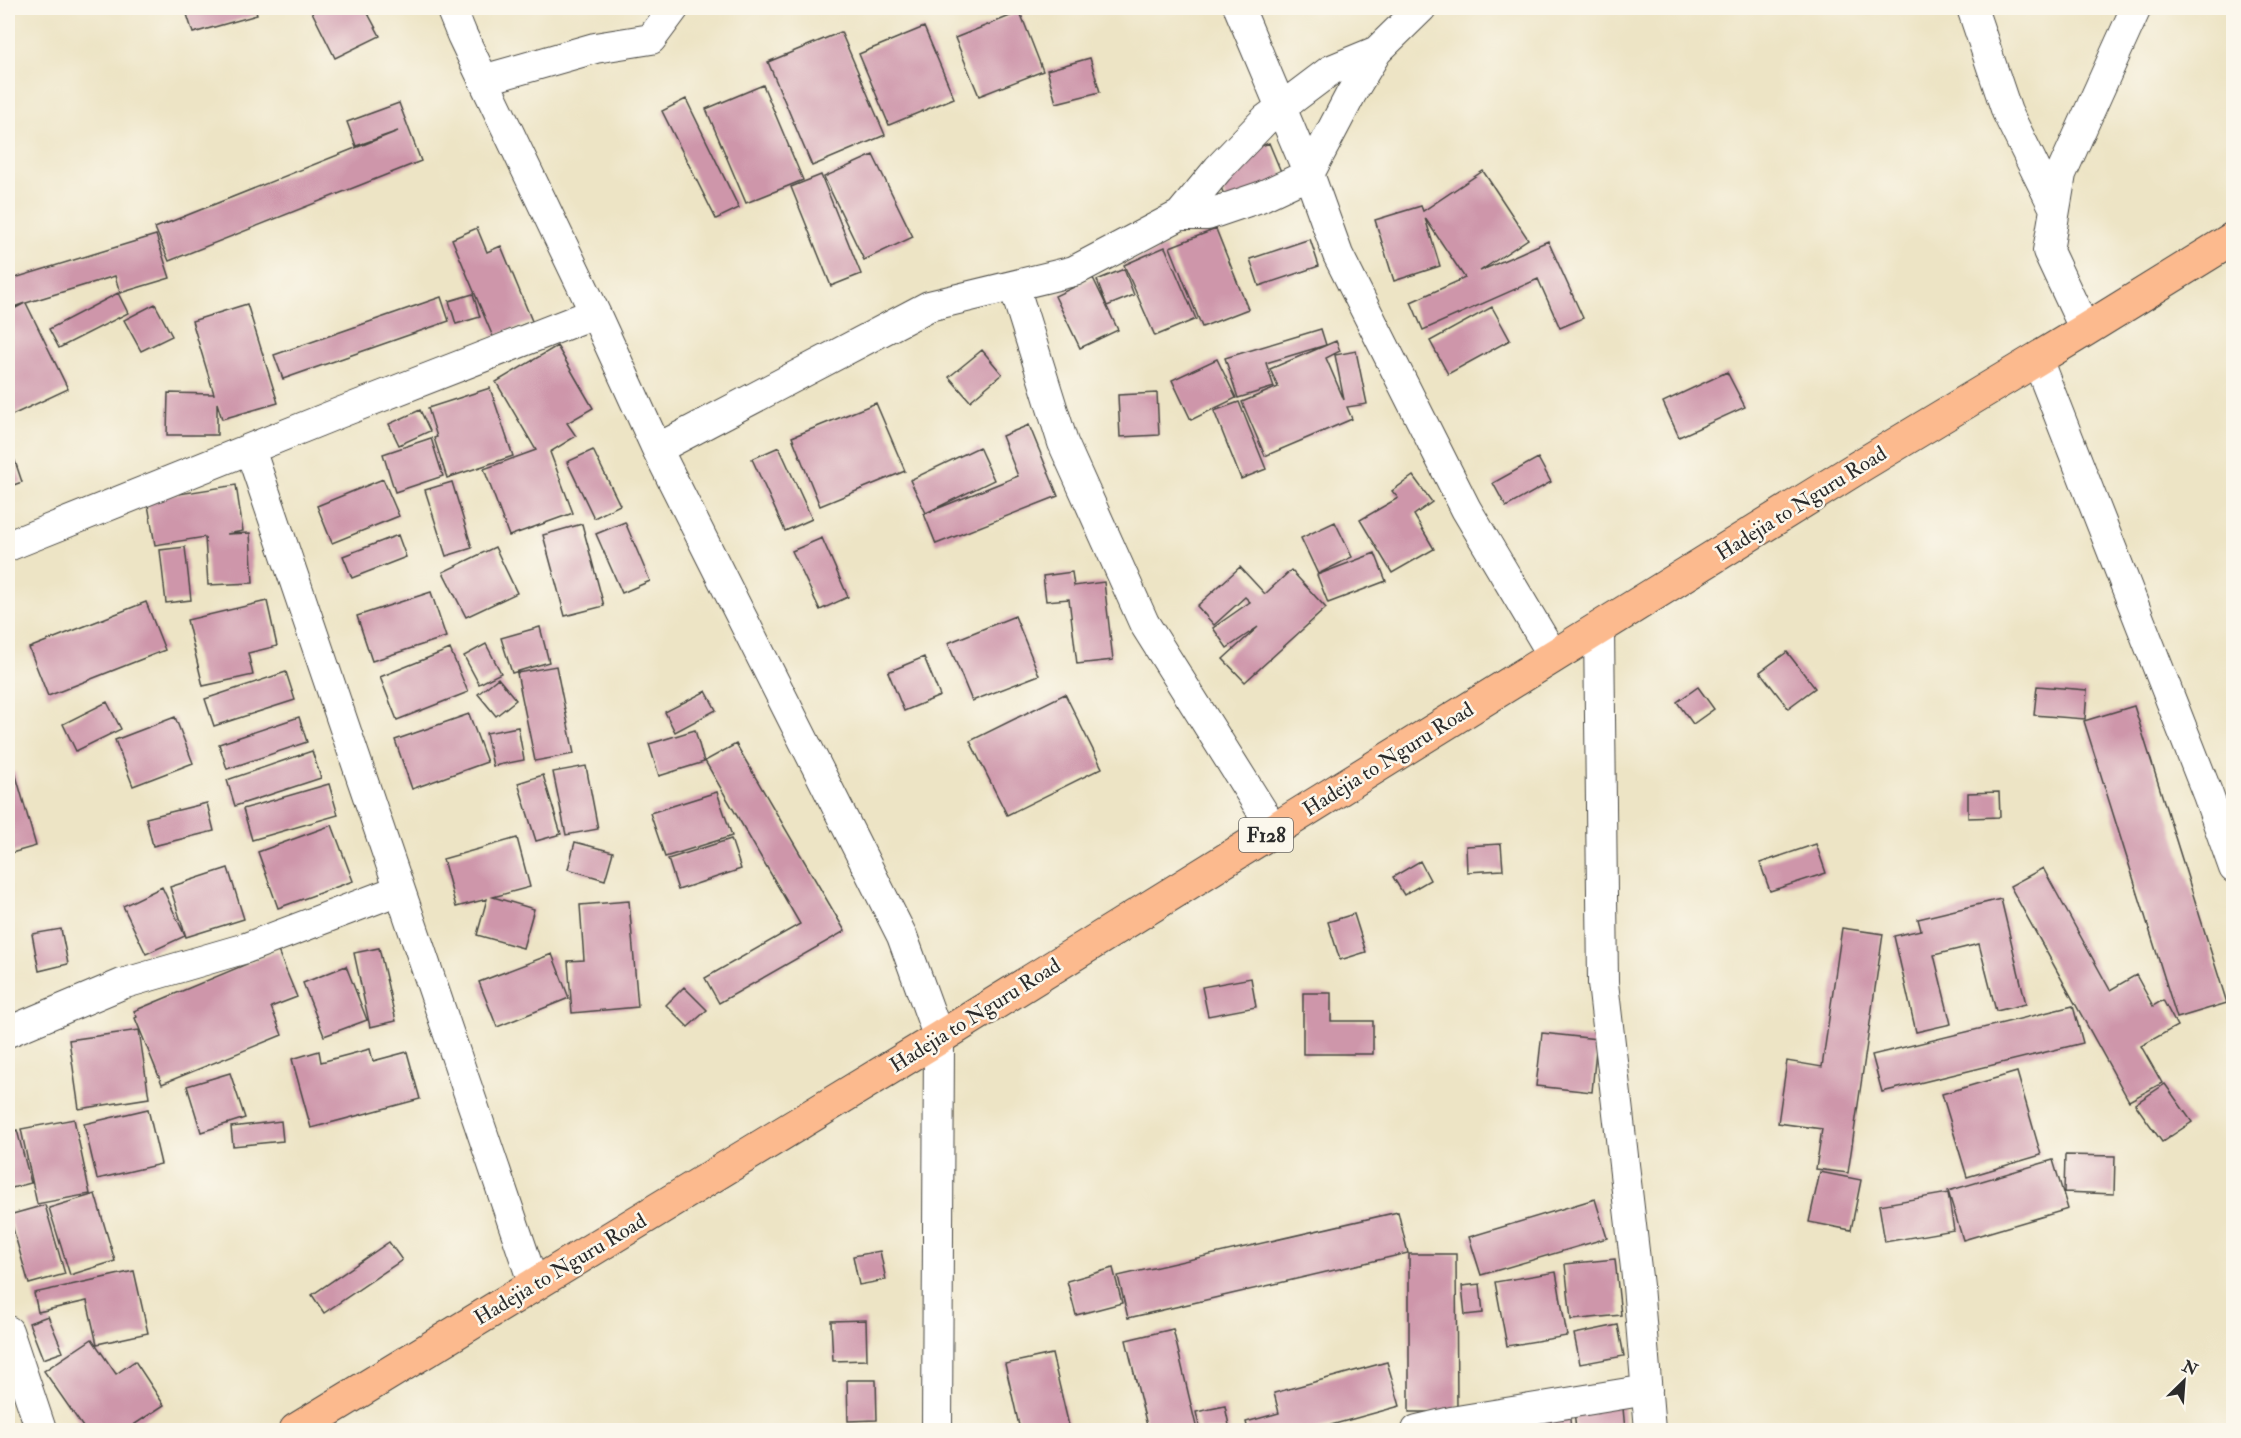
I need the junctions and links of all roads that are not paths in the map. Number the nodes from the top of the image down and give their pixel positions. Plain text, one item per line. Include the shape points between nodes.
1 (451, 8) edge
2 (674, 8) edge
3 (1239, 8) edge
4 (1421, 8) edge
5 (1972, 8) edge
6 (2136, 8) edge
7 (1377, 51) junction
8 (483, 80) junction
9 (1280, 108) junction
10 (1309, 174) junction
11 (2055, 209) junction
12 (1180, 215) junction
13 (2234, 238) edge
14 (1014, 286) junction
15 (595, 314) junction
16 (2085, 330) junction
17 (2037, 359) junction
18 (250, 449) junction
19 (657, 449) junction
20 (8, 546) edge
21 (1599, 628) junction
22 (1554, 657) junction
23 (1274, 830) junction
24 (2234, 868) edge
25 (399, 890) junction
26 (8, 1032) edge
27 (939, 1038) junction
28 (534, 1285) junction
29 (8, 1331) edge
30 (1647, 1390) junction
31 (40, 1431) edge
32 (296, 1431) edge
33 (937, 1431) edge
34 (1417, 1431) edge
35 (1650, 1431) edge

1 - 8 street
2 - 8 street via 651,39 595,48
3 - 9 street
4 - 7 street
5 - 11 street via 2007,112
6 - 11 street via 2061,174
7 - 9 street via 1331,70
7 - 10 street
8 - 15 street
9 - 10 street
9 - 12 street via 1218,169
10 - 12 street via 1260,197 1206,215
10 - 22 street via 1338,255 1466,509
11 - 16 street via 2048,251
12 - 14 street via 1074,271
13 - 16 main road, Hadejia to Nguru Road / F128
14 - 19 street via 929,306
14 - 23 street via 1063,443 1144,623
15 - 18 street
15 - 19 street
16 - 17 main road, Hadejia to Nguru Road / F128
17 - 21 main road, Hadejia to Nguru Road / F128
17 - 24 street
18 - 20 street
18 - 25 street
19 - 27 street via 902,936
21 - 22 main road, Hadejia to Nguru Road / F128
21 - 30 street via 1603,983
22 - 23 main road, Hadejia to Nguru Road / F128
23 - 27 main road, Hadejia to Nguru Road / F128
25 - 26 street via 246,948 122,984
25 - 28 street
27 - 28 main road, Hadejia to Nguru Road / F128
27 - 33 street
28 - 32 main road, Hadejia to Nguru Road / F128
29 - 31 street
30 - 34 street
30 - 35 street

